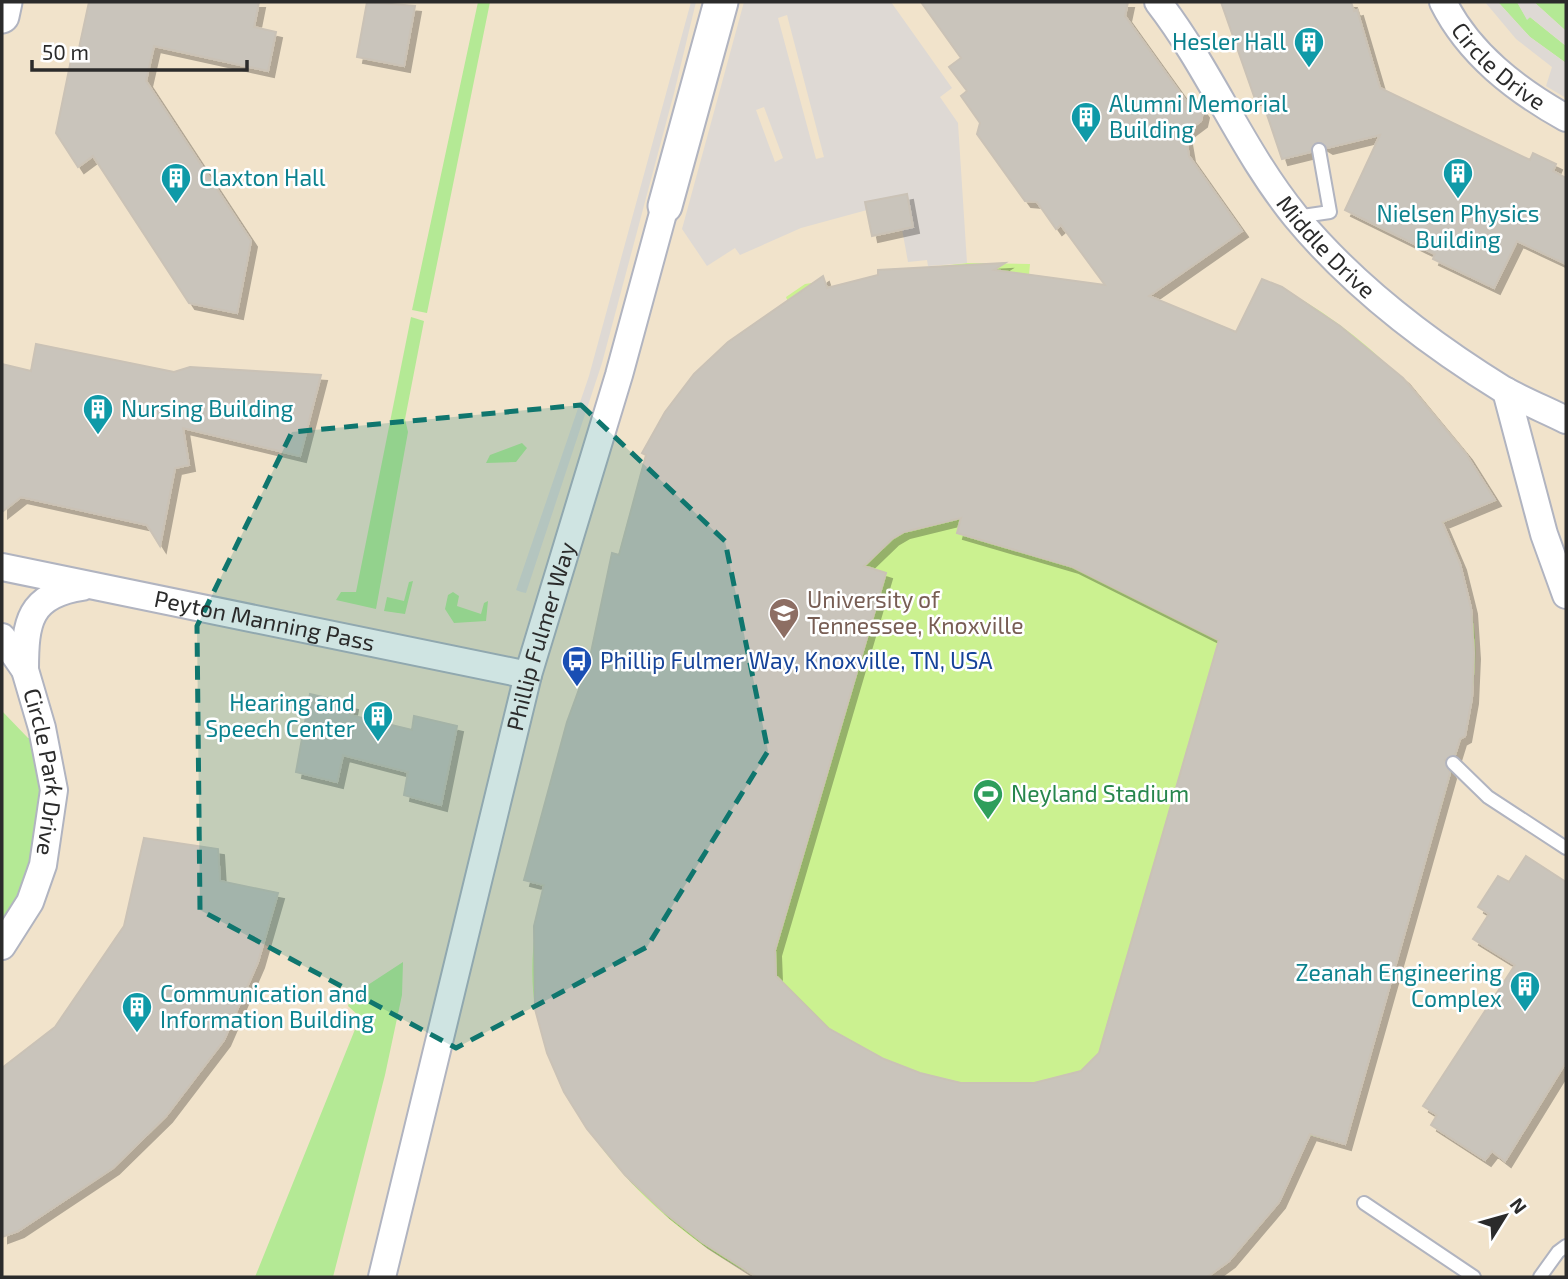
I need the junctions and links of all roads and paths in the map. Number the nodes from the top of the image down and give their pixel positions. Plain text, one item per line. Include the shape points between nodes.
1 (5, 2) edge
2 (720, 2) edge
3 (1158, 2) edge
4 (1443, 2) edge
5 (2, 16) edge
6 (1566, 118) edge
7 (1319, 150) dead end
8 (665, 206) joint
9 (1296, 217) junction
10 (1506, 391) junction
11 (1566, 420) edge
12 (2, 567) edge
13 (91, 585) junction
14 (1566, 596) edge
15 (2, 637) edge
16 (25, 670) junction
17 (528, 675) junction
18 (1453, 763) dead end
19 (1566, 848) edge
20 (2, 946) edge
21 (1364, 1203) dead end
22 (1562, 1249) edge
23 (382, 1277) edge
24 (1474, 1277) edge
25 (1539, 1277) edge

1 - 5 street
2 - 8 street, Phillip Fulmer Way
3 - 9 street, Middle Drive
4 - 6 street, Circle Drive via 1468,41 1496,71
7 - 9 lane via 1330,212
8 - 17 street, Phillip Fulmer Way
9 - 10 street, Middle Drive via 1407,323
10 - 11 street, Middle Drive
10 - 14 street via 1544,534
12 - 13 street, Peyton Manning Pass
13 - 16 street via 59,590 34,612 25,632
13 - 17 street, Peyton Manning Pass
15 - 16 street, Circle Park Drive
16 - 20 street, Circle Park Drive via 54,790 51,827 30,902
17 - 23 street, Phillip Fulmer Way
18 - 19 lane via 1488,797
21 - 24 lane
22 - 25 lane

